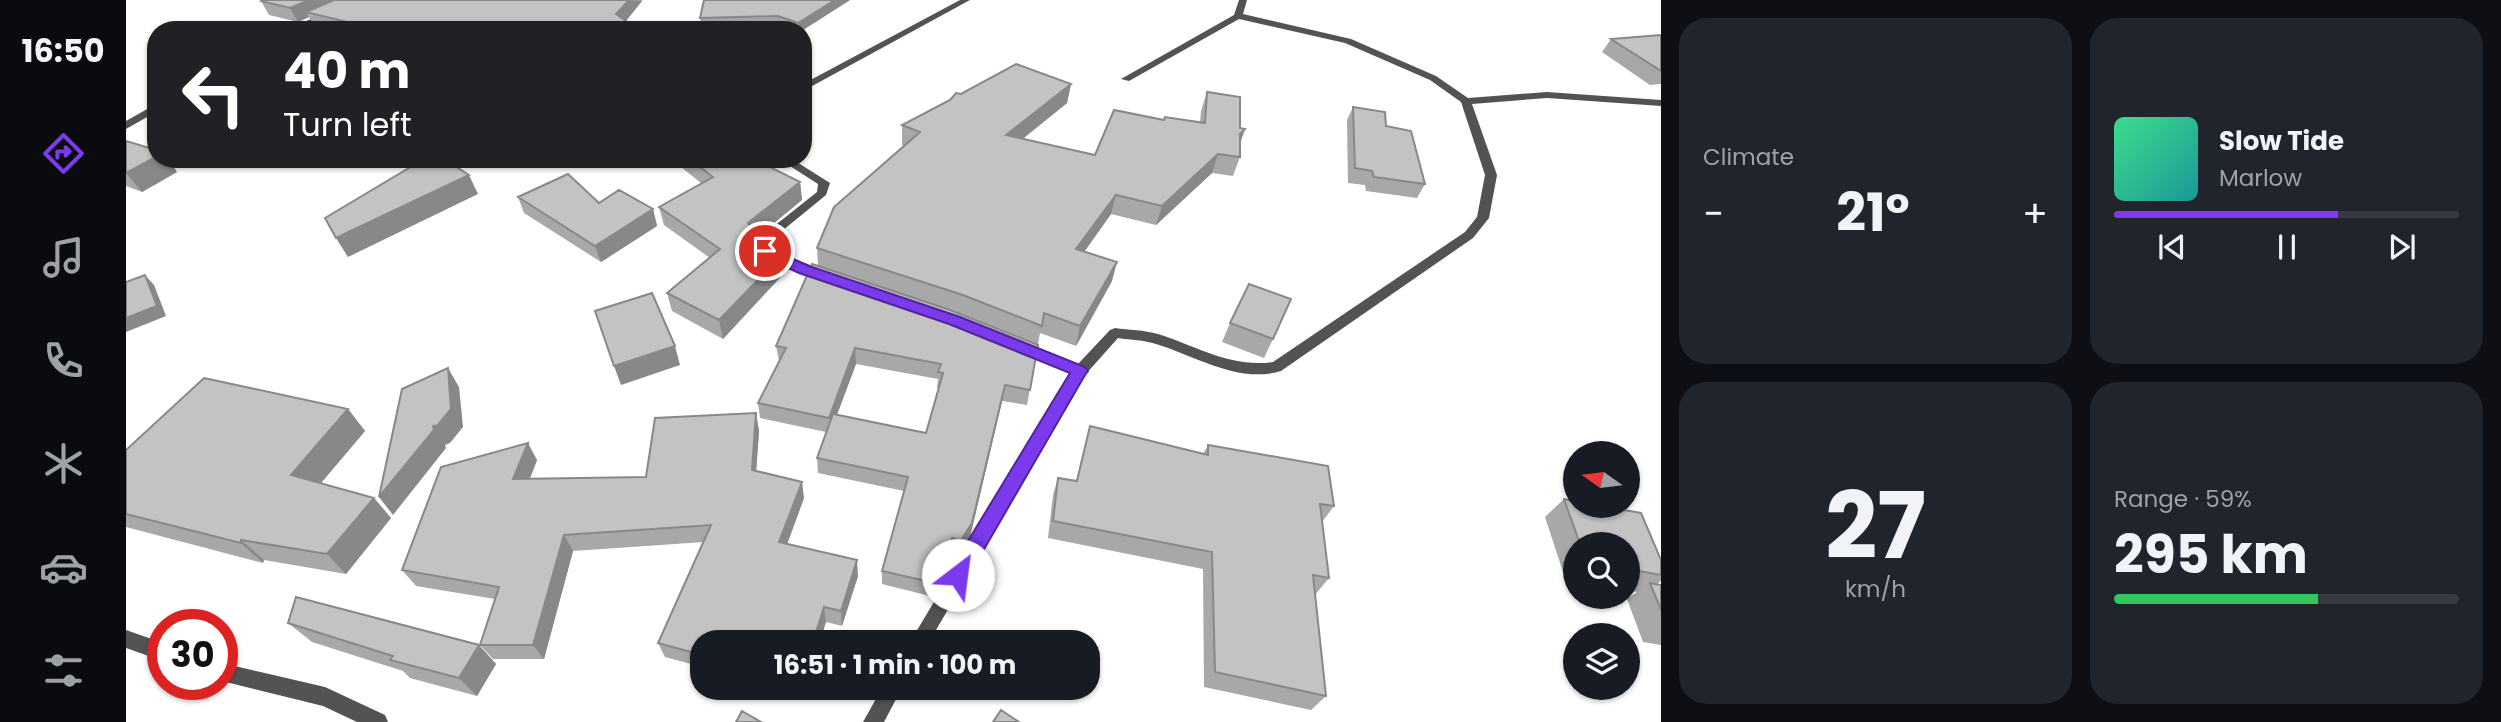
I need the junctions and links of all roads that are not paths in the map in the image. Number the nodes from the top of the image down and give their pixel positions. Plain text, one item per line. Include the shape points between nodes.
1 (361, 0) edge
2 (966, 0) edge
3 (1243, 0) edge
4 (1238, 16) junction
5 (311, 21) edge
6 (1126, 79) dead end
7 (812, 83) edge
8 (1466, 100) junction
9 (1661, 103) edge
10 (147, 113) edge
11 (126, 126) edge
12 (799, 168) edge
13 (839, 282) edge
14 (1008, 341) edge
15 (1080, 371) junction
16 (926, 630) edge
17 (126, 639) edge
18 (147, 646) edge
19 (238, 675) edge
20 (886, 700) edge
21 (378, 722) edge
22 (873, 722) edge

1 - 5 street
2 - 7 street
3 - 4 street
4 - 6 street
4 - 8 street via 1348,41 1433,78
8 - 9 street via 1547,95
8 - 15 street via 1491,175 1483,218 1469,235 1408,279 1276,367 1259,372 1151,337 1115,333
10 - 11 street
12 - 13 street via 824,183 822,194 759,243 765,251
14 - 15 street
15 - 16 street
17 - 18 street
19 - 21 street via 325,697
20 - 22 street

